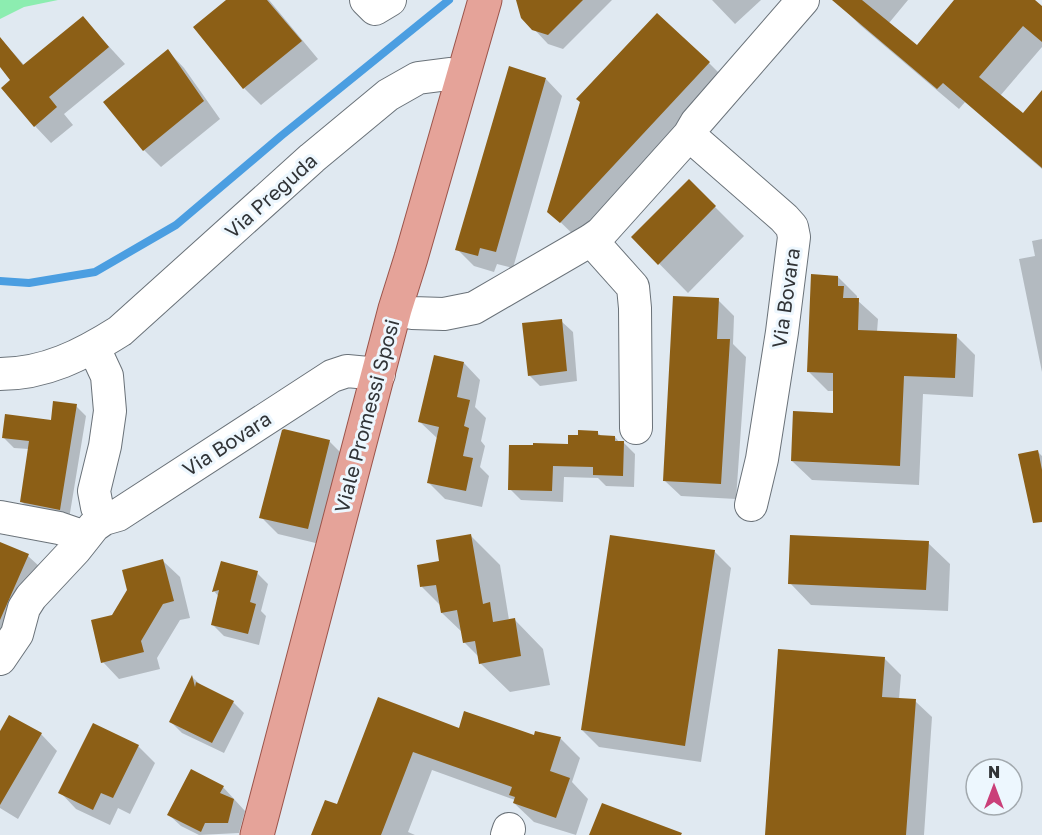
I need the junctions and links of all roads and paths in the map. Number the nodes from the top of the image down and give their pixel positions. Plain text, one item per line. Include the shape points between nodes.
1 (366, 0) edge
2 (390, 0) edge
3 (803, 0) edge
4 (484, 3) edge
5 (463, 76) junction
6 (689, 135) junction
7 (591, 240) junction
8 (395, 309) junction
9 (94, 348) junction
10 (0, 374) edge
11 (379, 374) junction
12 (636, 428) dead end
13 (751, 505) dead end
14 (0, 517) edge
15 (94, 528) junction
16 (0, 659) edge
17 (257, 835) edge

1 - 2 street via 375,9
3 - 6 street
4 - 5 main road, Viale Promessi Sposi
5 - 8 main road, Viale Promessi Sposi
5 - 9 street, Via Preguda via 418,78 388,95 120,331
6 - 7 street
6 - 13 street, Via Bovara via 784,218 794,237 762,459
7 - 8 street via 474,308 444,314
7 - 12 street via 633,287
8 - 11 main road, Viale Promessi Sposi
9 - 10 street, Via Preguda via 58,365
9 - 15 street via 107,376 110,411 94,491 98,507
11 - 15 street, Via Bovara via 347,371 332,376
11 - 17 main road, Viale Promessi Sposi
14 - 15 street via 59,528
15 - 16 street, Via Bovara via 28,601 17,634

